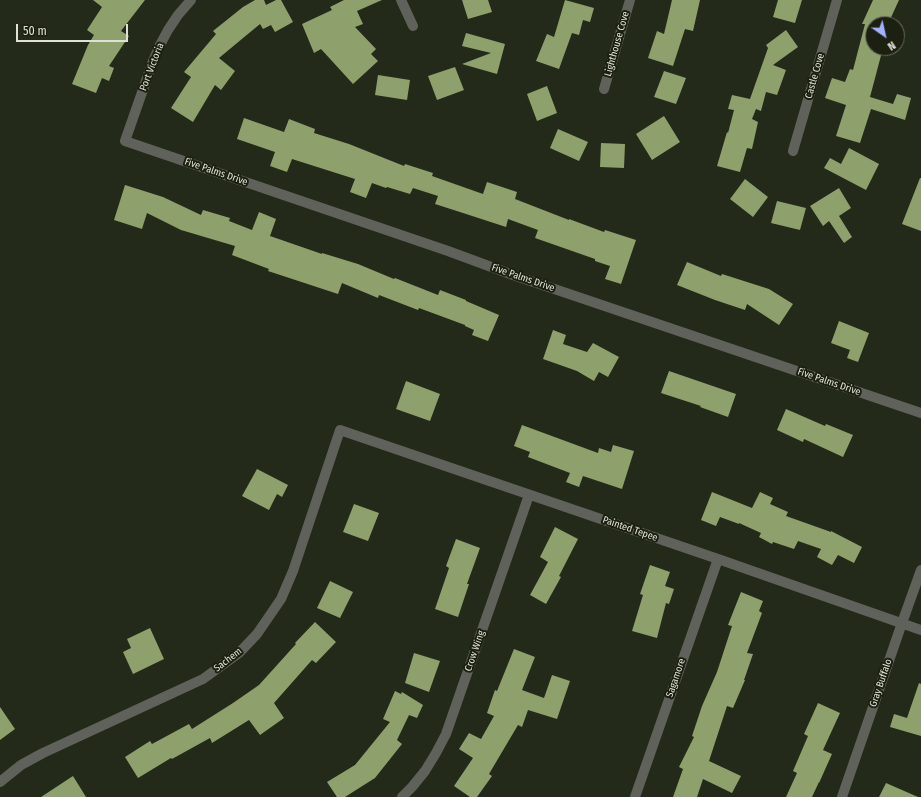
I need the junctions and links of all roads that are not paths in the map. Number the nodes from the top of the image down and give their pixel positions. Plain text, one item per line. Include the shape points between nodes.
1 (191, 0) edge
2 (401, 0) edge
3 (630, 0) edge
4 (837, 0) edge
5 (413, 26) dead end
6 (604, 89) dead end
7 (125, 141) joint
8 (793, 151) dead end
9 (921, 413) edge
10 (340, 430) joint
11 (529, 495) junction
12 (718, 559) junction
13 (921, 570) edge
14 (902, 623) junction
15 (921, 630) edge
16 (0, 782) edge
17 (402, 797) edge
18 (635, 797) edge
19 (842, 797) edge

1 - 7 street, Port Victoria via 178,15 160,45
2 - 5 street
3 - 6 street, Lighthouse Cove
4 - 8 street, Castle Cove
7 - 9 street, Five Palms Drive
10 - 11 street, Painted Tepee
10 - 16 street, Sachem via 293,571 281,599 257,634 239,653 203,679 43,753 21,765
11 - 12 street, Painted Tepee
11 - 17 street, Crow Wing via 446,734 425,771
12 - 14 street, Painted Tepee
12 - 18 street, Sagamore
13 - 14 street, Gray Buffalo
14 - 15 street, Painted Tepee
14 - 19 street, Gray Buffalo

